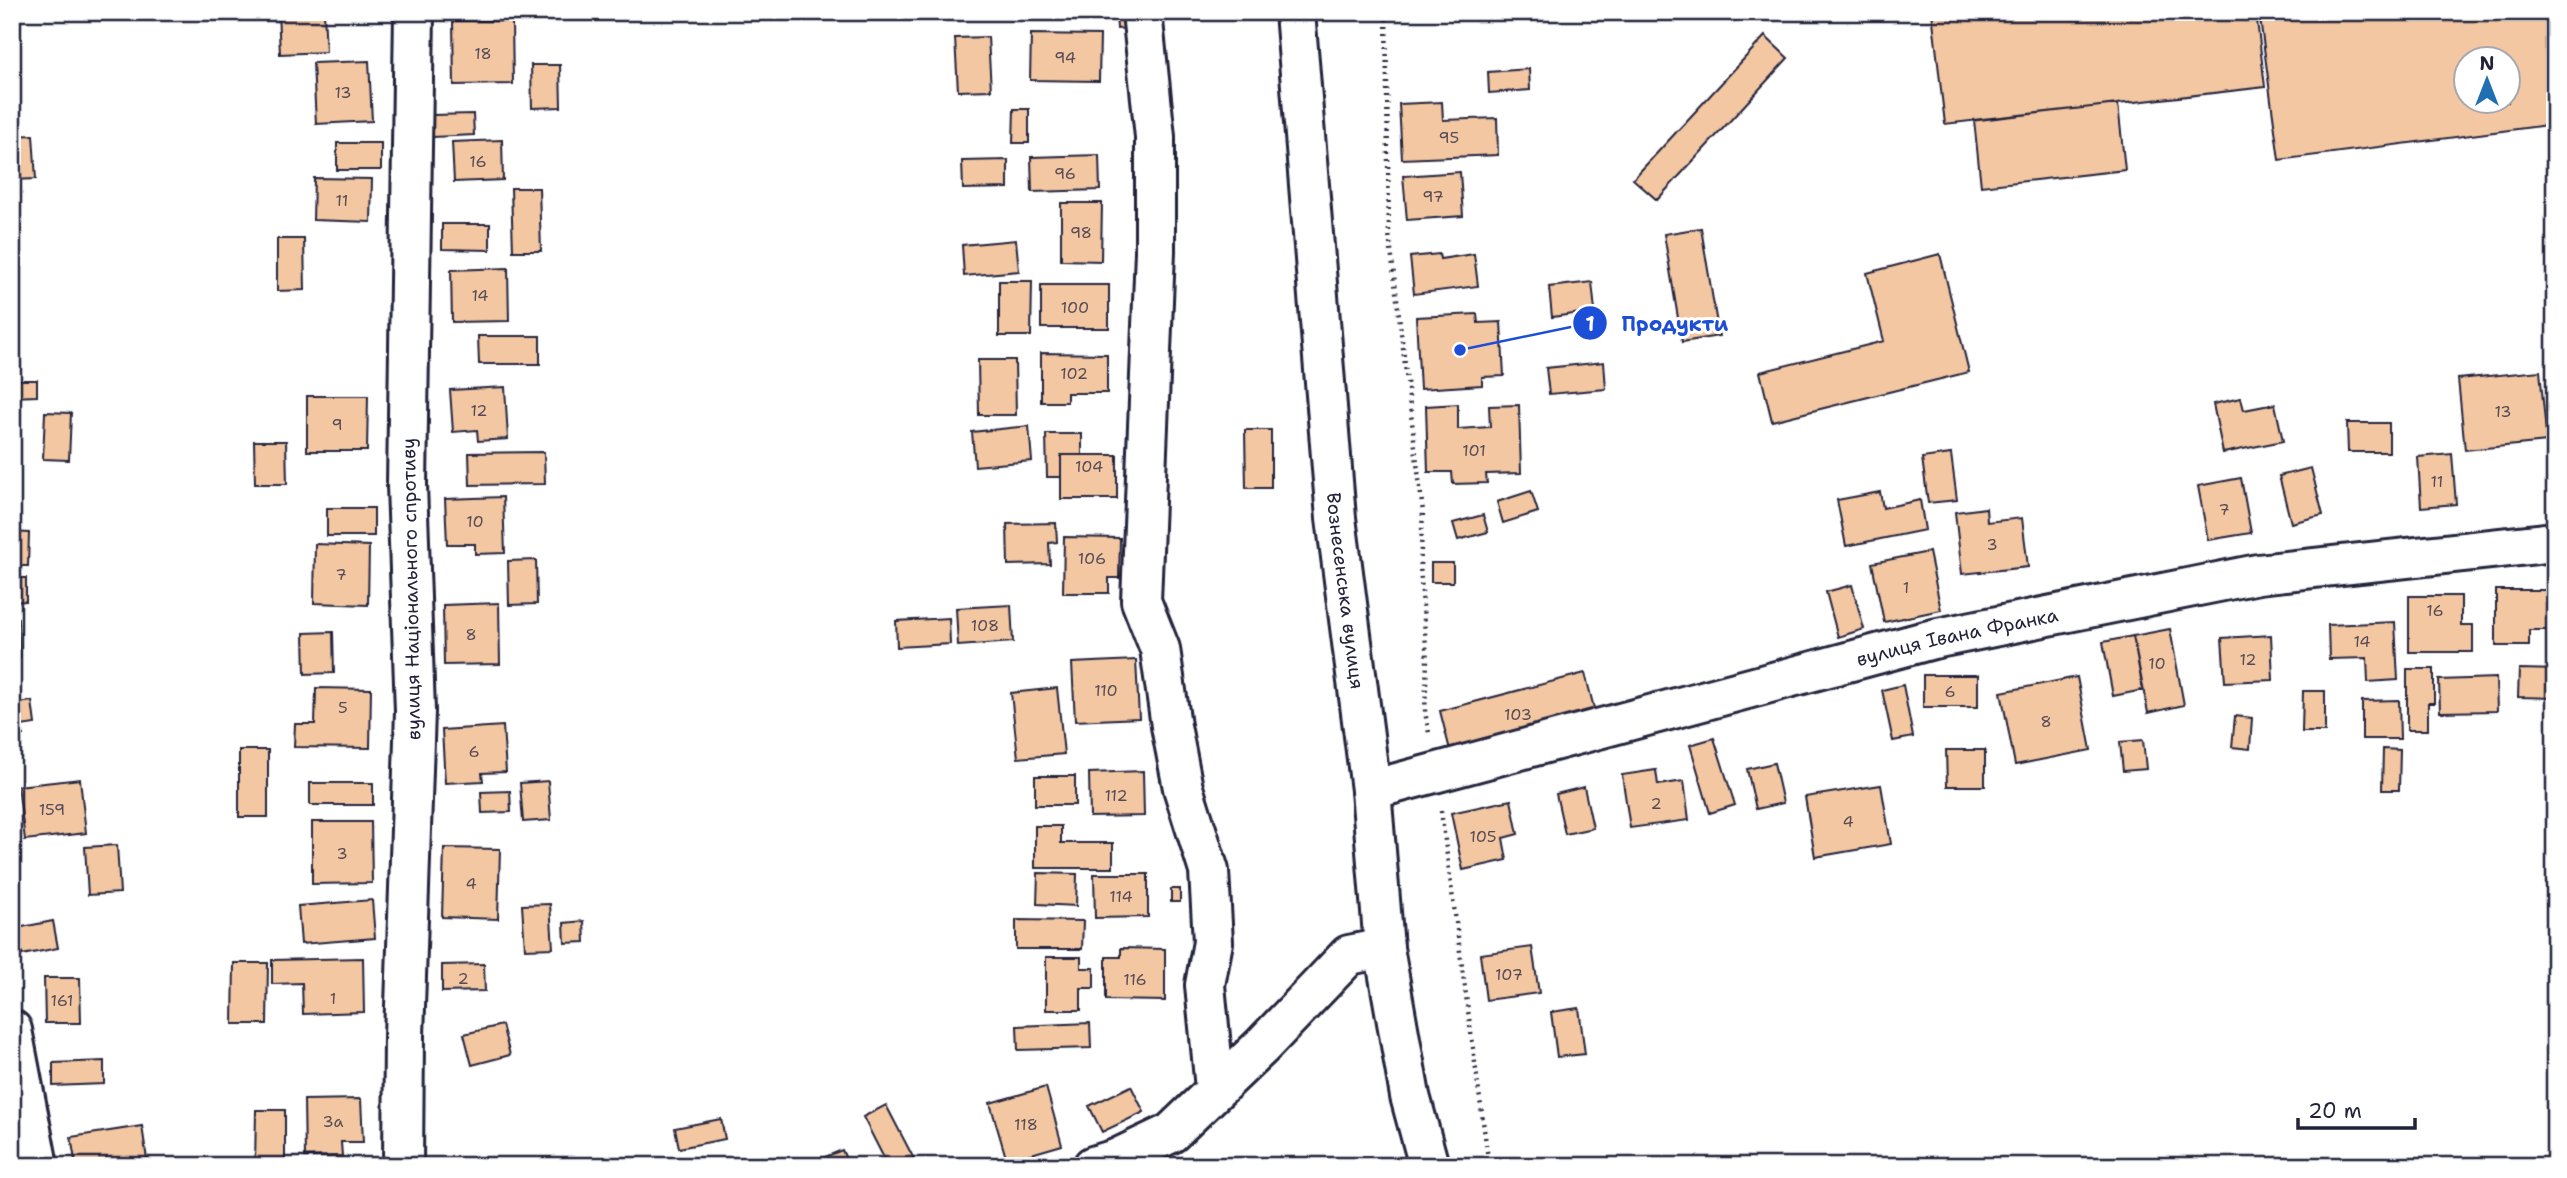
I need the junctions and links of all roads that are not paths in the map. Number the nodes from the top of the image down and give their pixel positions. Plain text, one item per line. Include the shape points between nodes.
1 (414, 12) edge
2 (1142, 12) edge
3 (1295, 12) edge
4 (2555, 542) edge
5 (1371, 790) junction
6 (1384, 948) junction
7 (12, 1030) edge
8 (1215, 1089) junction
9 (38, 1166) edge
10 (403, 1166) edge
11 (1093, 1166) edge
12 (1429, 1166) edge

1 - 10 street, вулиця Національного спротиву via 407,485 415,711
2 - 8 street via 1156,137 1141,601 1160,649 1184,788 1209,871 1213,942 1205,985
3 - 5 street, Вознесенська вулиця via 1336,517
4 - 5 street, вулиця Івана Франка via 2258,574 1933,639
5 - 6 street, Вознесенська вулиця
6 - 8 street via 1349,955
6 - 12 street, Вознесенська вулиця via 1410,1096
7 - 9 street
8 - 11 street via 1171,1133

